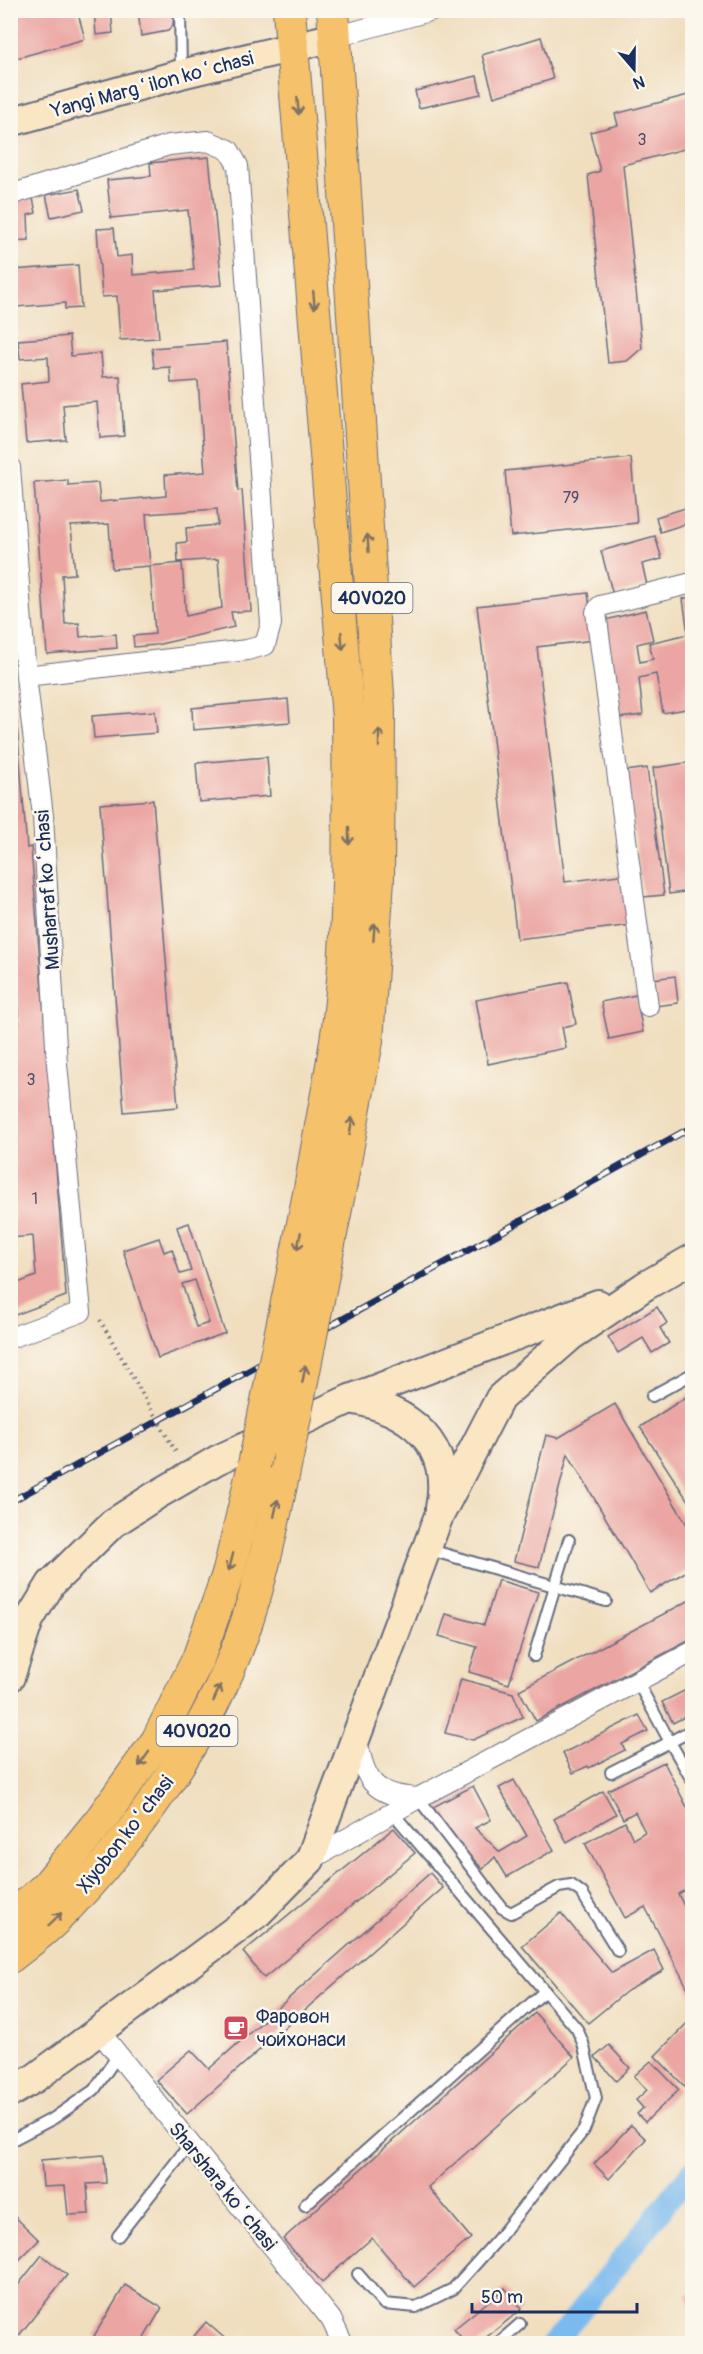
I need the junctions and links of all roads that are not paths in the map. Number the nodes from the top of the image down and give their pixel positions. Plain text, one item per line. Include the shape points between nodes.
1 (180, 10) edge
2 (289, 10) edge
3 (433, 10) edge
4 (334, 24) edge
5 (293, 47) junction
6 (181, 74) junction
7 (10, 122) edge
8 (10, 195) edge
9 (10, 467) edge
10 (693, 583) edge
11 (26, 676) junction
12 (648, 1006) dead end
13 (326, 1184) junction
14 (692, 1261) edge
15 (645, 1286) junction
16 (10, 1338) edge
17 (693, 1374) edge
18 (652, 1396) dead end
19 (350, 1399) junction
20 (438, 1518) junction
21 (568, 1540) dead end
22 (427, 1549) junction
23 (555, 1587) junction
24 (606, 1601) dead end
25 (693, 1652) edge
26 (534, 1656) dead end
27 (10, 1677) edge
28 (637, 1682) junction
29 (693, 1730) edge
30 (356, 1737) junction
31 (670, 1742) junction
32 (611, 1772) dead end
33 (693, 1780) edge
34 (418, 1798) junction
35 (392, 1812) junction
36 (310, 1860) junction
37 (10, 1919) edge
38 (618, 1951) dead end
39 (10, 1957) edge
40 (545, 1991) junction
41 (99, 2031) junction
42 (117, 2055) junction
43 (10, 2093) edge
44 (10, 2141) edge
45 (190, 2144) junction
46 (305, 2205) dead end
47 (118, 2236) dead end
48 (358, 2274) dead end
49 (520, 2324) dead end
50 (343, 2343) edge
51 (497, 2343) edge

1 - 6 lane
2 - 5 main road, 40V020
3 - 4 street
4 - 5 main road, Yangi Margʻilon koʻchasi
13 -> 4 main road, 40V020 via 367,1041 378,879 379,710
5 - 6 main road, Yangi Margʻilon koʻchasi
5 -> 13 main road, 40V020 via 348,718 346,935
6 - 7 main road, Yangi Margʻilon koʻchasi
8 - 11 street via 169,145 208,141 229,150 238,166 270,624 265,645 247,650
9 - 11 street, Musharraf koʻchasi
10 - 12 street via 600,606 596,612
11 - 16 street, Musharraf koʻchasi via 43,816 57,1064 81,1312
13 -> 37 main road, Xiyobon koʻchasi / 40V020, bridge via 229,1571 198,1659 157,1741 102,1818 46,1887
39 -> 13 main road, Xiyobon koʻchasi / 40V020, bridge via 54,1921 111,1857 162,1789 207,1714 243,1633 268,1547 288,1452
14 - 15 main road
15 - 19 main road
15 - 20 main road via 571,1336 500,1398
17 - 18 lane
19 - 20 main road via 392,1411 412,1422 427,1437 443,1476
19 - 27 main road via 217,1461 112,1524 51,1584 29,1620
20 - 22 main road
21 - 23 lane
22 - 23 lane
22 - 30 main road
23 - 24 lane
23 - 26 lane
25 - 28 street
28 - 31 lane
28 - 34 street
29 - 31 lane
30 - 34 street via 363,1767 375,1787 396,1797
30 - 36 main road
31 - 32 lane
31 - 33 lane
34 - 35 street
34 - 38 lane via 502,1908 511,1913 559,1887 571,1885 582,1893
35 - 36 street
35 - 40 lane
36 - 41 main road via 258,1913
40 - 46 lane
40 - 48 lane via 584,2043 596,2098 584,2130 453,2289 416,2307 384,2304
41 - 42 street, Sharshara koʻchasi
41 - 43 main road
42 - 44 lane via 94,2090 54,2118
42 - 45 street, Sharshara koʻchasi
45 - 47 lane
45 - 50 street, Sharshara koʻchasi via 331,2319
49 - 51 lane

